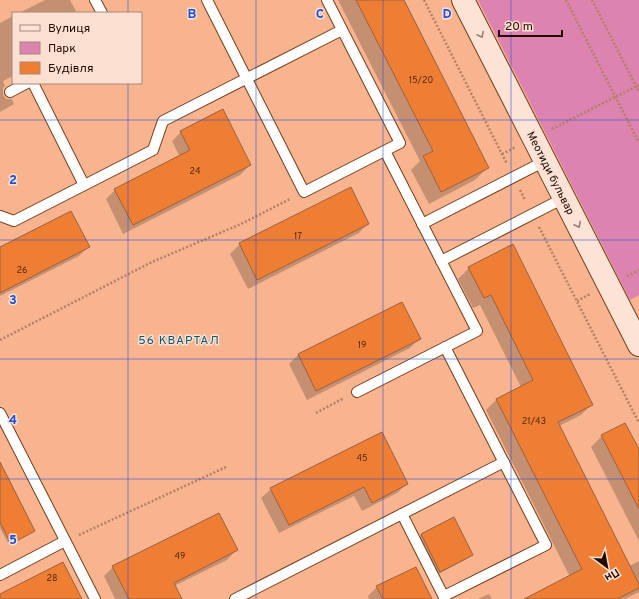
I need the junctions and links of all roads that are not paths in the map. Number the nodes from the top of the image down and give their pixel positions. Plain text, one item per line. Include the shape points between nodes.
1 (95, 0) edge
2 (207, 0) edge
3 (327, 0) edge
4 (463, 0) edge
5 (101, 12) edge
6 (342, 30) junction
7 (246, 78) junction
8 (25, 84) edge
9 (34, 84) edge
10 (10, 92) dead end
11 (385, 151) junction
12 (545, 161) junction
13 (84, 185) junction
14 (564, 198) junction
15 (0, 216) edge
16 (422, 224) junction
17 (441, 260) junction
18 (639, 345) edge
19 (445, 347) junction
20 (358, 392) road end
21 (0, 413) edge
22 (504, 462) junction
23 (402, 514) junction
24 (65, 541) junction
25 (0, 575) edge
26 (444, 598) edge
27 (95, 599) edge
28 (235, 599) edge

1 - 5 lane
2 - 7 lane
3 - 6 lane
4 -> 12 street, Меотиди бульвар
6 - 7 lane
6 - 11 lane via 400,143
7 - 11 lane via 304,192
7 - 13 lane via 163,121 153,150
8 - 10 lane
9 - 13 lane
11 - 16 lane
12 - 14 street, Меотиди бульвар
12 - 16 lane
13 - 15 lane via 14,221
14 - 17 lane
14 -> 18 street, Меотиди бульвар
16 - 17 lane
17 - 19 lane via 477,331
19 - 20 lane
19 - 22 lane
21 - 24 lane
22 - 23 lane
22 - 26 lane via 546,544
23 - 26 lane
23 - 28 lane
24 - 25 lane
24 - 27 lane

